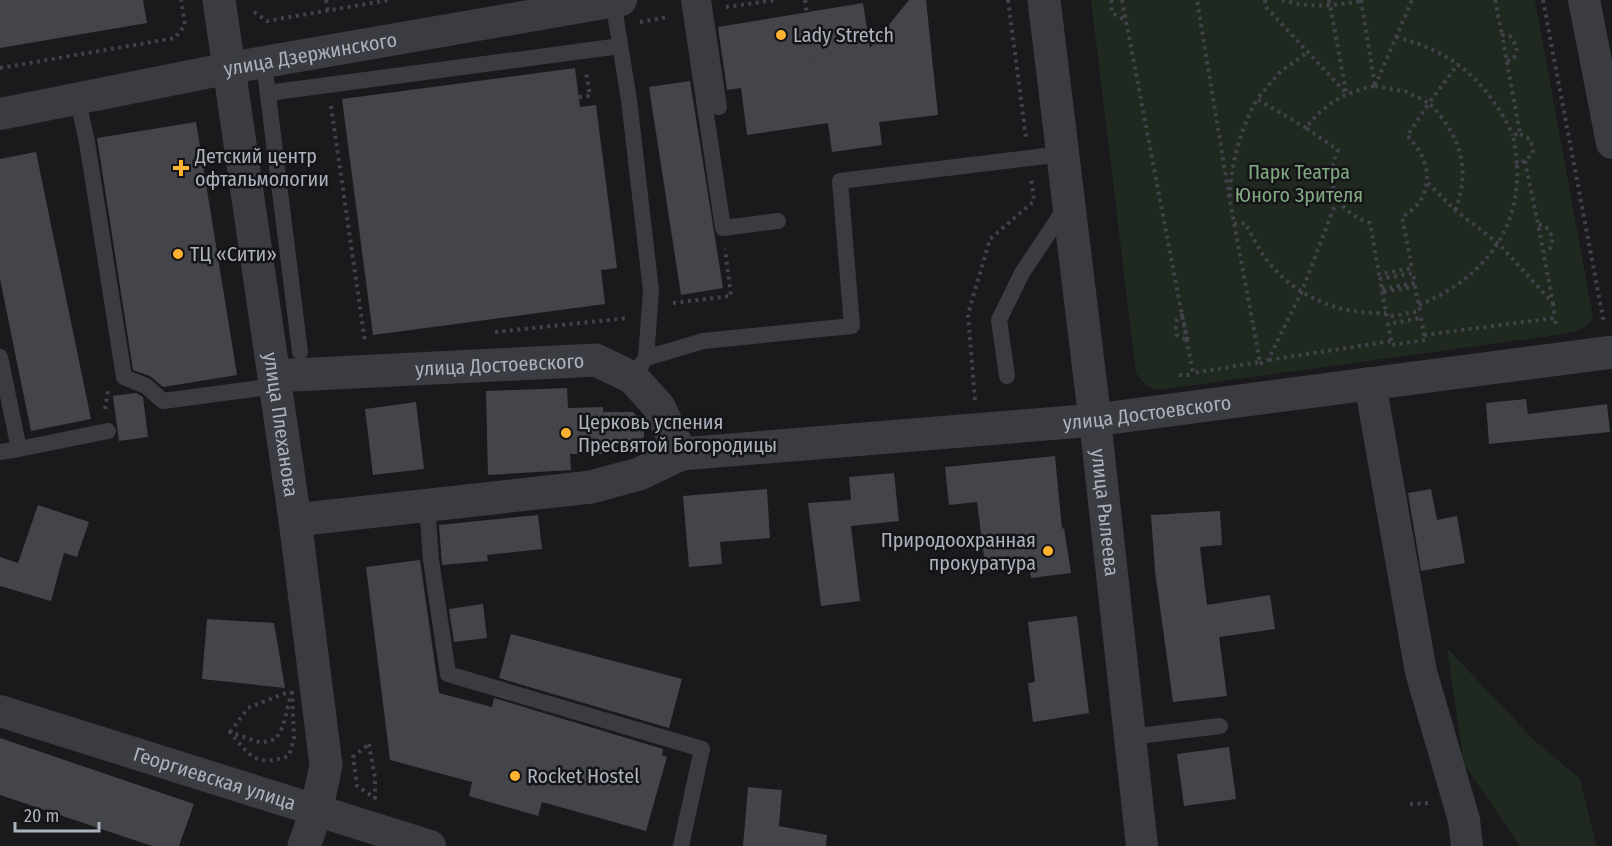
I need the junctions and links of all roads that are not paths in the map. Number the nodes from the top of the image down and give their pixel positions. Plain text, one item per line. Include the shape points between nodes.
1 (219, 0) edge
2 (689, 0) edge
3 (703, 0) edge
4 (1044, 0) edge
5 (1584, 0) edge
6 (617, 1) edge
7 (621, 46) junction
8 (230, 68) junction
9 (266, 78) junction
10 (77, 97) junction
11 (719, 107) dead end
12 (0, 114) edge
13 (1612, 143) edge
14 (1062, 154) junction
15 (1068, 204) junction
16 (778, 221) dead end
17 (1606, 339) edge
18 (300, 352) dead end
19 (0, 357) edge
20 (640, 368) junction
21 (1007, 376) dead end
22 (275, 381) junction
23 (1370, 383) junction
24 (1095, 420) junction
25 (108, 431) road end
26 (19, 449) junction
27 (0, 452) edge
28 (681, 454) junction
29 (427, 505) junction
30 (295, 520) junction
31 (0, 711) edge
32 (1220, 726) dead end
33 (1130, 738) junction
34 (316, 812) junction
35 (304, 846) edge
36 (430, 846) edge
37 (681, 846) edge
38 (1142, 846) edge
39 (1467, 846) edge

1 - 8 street, улица Плеханова
2 - 16 lane via 723,228
3 - 11 lane
4 - 14 street, улица Рылеева
5 - 13 street
6 - 7 lane
6 - 9 street, улица Дзержинского
7 - 9 lane via 328,85
7 - 20 lane via 651,291
8 - 9 street, улица Дзержинского
8 - 10 street, улица Дзержинского
8 - 22 street, улица Плеханова
9 - 18 lane
10 - 12 street, улица Дзержинского
10 - 22 lane via 124,377 146,386 163,401
14 - 15 street, улица Рылеева
14 - 20 lane via 840,181 852,326 703,341
15 - 21 lane via 1022,273 999,320
15 - 24 street, улица Рылеева
17 - 23 street, улица Достоевского
19 - 26 lane
20 - 22 street, улица Достоевского via 596,360
20 - 28 street, улица Достоевского
22 - 30 street, улица Плеханова
23 - 24 street, улица Достоевского
23 - 39 street via 1421,672 1464,820
24 - 28 street, улица Достоевского
24 - 33 street, улица Рылеева
25 - 26 lane
26 - 27 lane
28 - 29 street, улица Достоевского via 639,474 591,487
29 - 30 street, улица Достоевского
29 - 37 lane via 448,674 702,748
30 - 34 street, улица Плеханова via 326,765
31 - 34 street, Георгиевская улица
32 - 33 lane
33 - 38 street, улица Рылеева
34 - 35 street, улица Плеханова
34 - 36 street, Георгиевская улица

